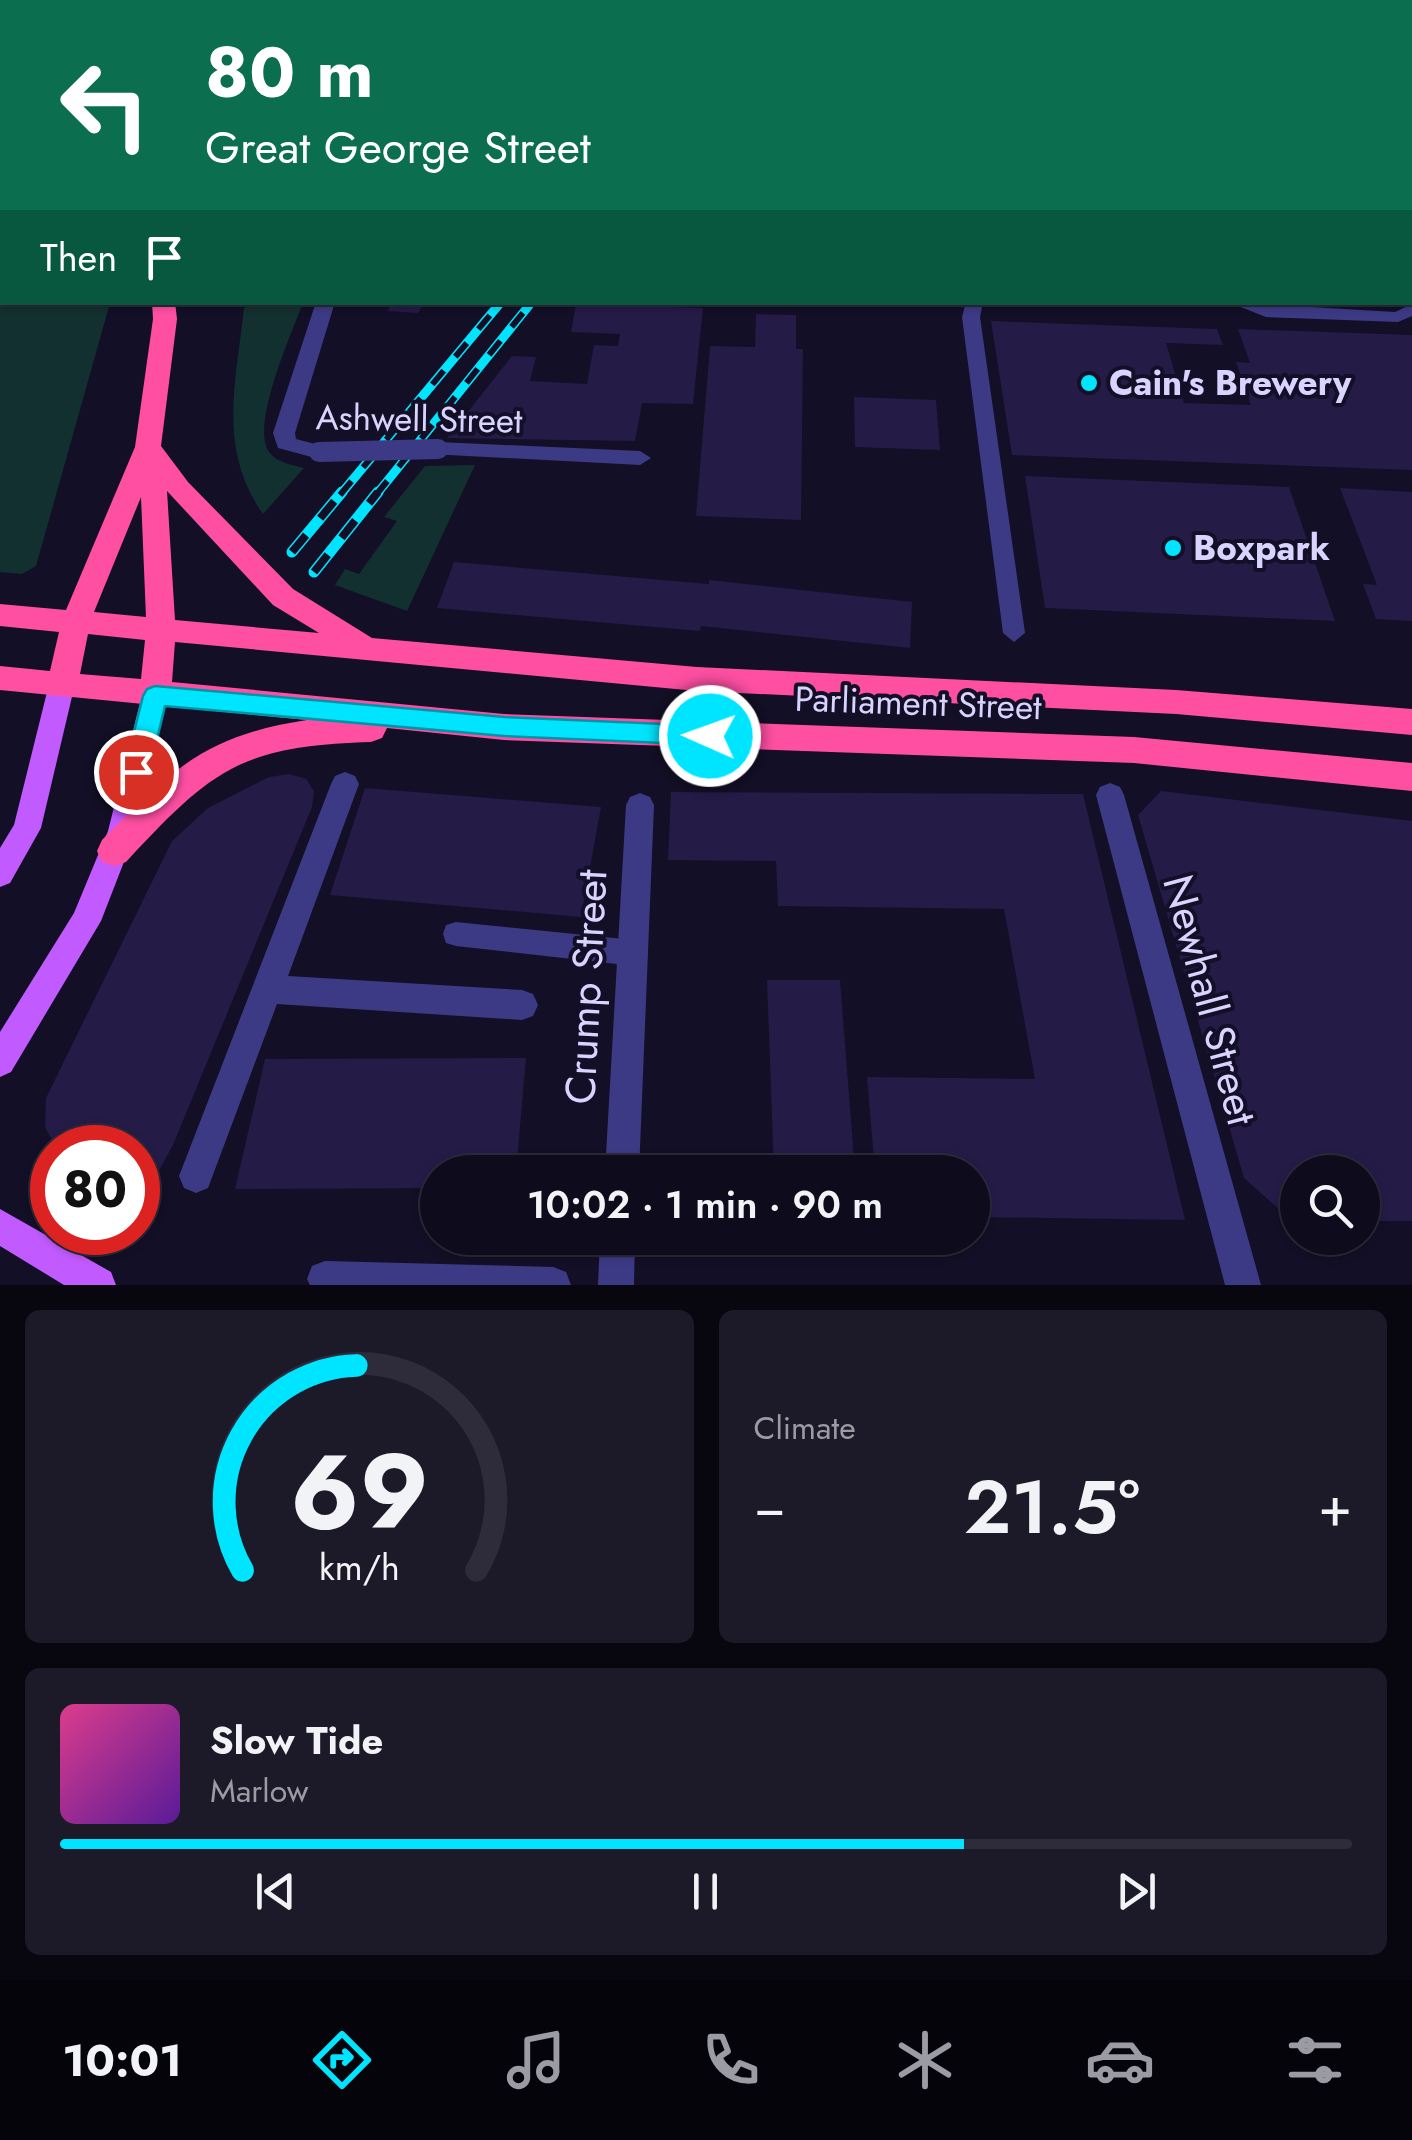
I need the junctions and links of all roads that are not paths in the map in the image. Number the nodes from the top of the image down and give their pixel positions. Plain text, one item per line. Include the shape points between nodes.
1 (163, 305) edge
2 (325, 305) edge
3 (974, 305) edge
4 (1245, 305) edge
5 (1408, 305) edge
6 (148, 447) junction
7 (640, 458) dead end
8 (0, 615) edge
9 (76, 620) junction
10 (164, 629) junction
11 (1014, 633) dead end
12 (372, 649) junction
13 (0, 678) edge
14 (62, 684) junction
15 (155, 696) junction
16 (1412, 722) edge
17 (504, 727) junction
18 (1412, 777) edge
19 (345, 784) dead end
20 (1110, 795) dead end
21 (640, 805) dead end
22 (114, 851) junction
23 (0, 874) edge
24 (456, 934) dead end
25 (634, 953) junction
26 (267, 989) junction
27 (522, 1005) dead end
28 (0, 1061) edge
29 (623, 1155) edge
30 (196, 1176) dead end
31 (0, 1226) edge
32 (617, 1255) edge
33 (325, 1279) dead end
34 (98, 1285) edge
35 (554, 1285) edge
36 (616, 1285) edge
37 (1243, 1285) edge

1 - 6 highway
2 - 7 street, Ashwell Street, bridge via 284,432 286,444 319,452 438,449
3 - 11 lane
4 - 5 lane via 1266,312 1398,317
6 - 9 highway
6 - 10 highway via 162,540
6 - 12 highway via 283,597
8 - 9 highway, Parliament Street
9 - 10 highway, Parliament Street
9 - 14 highway
10 - 12 highway, Parliament Street
10 - 15 highway
12 - 16 highway, Parliament Street via 697,679 1176,702
13 - 14 highway, Parliament Street
14 - 15 highway, Parliament Street
14 - 23 main road via 26,828
15 - 17 highway, Parliament Street
15 - 22 main road
17 - 18 highway, Parliament Street via 1134,750
17 - 22 highway via 361,730 240,749 200,769
19 - 26 street
20 - 37 street, Newhall Street
21 - 25 street, Crump Street
22 - 28 main road via 86,921
24 - 25 lane
25 - 29 street, Crump Street
26 - 27 street
26 - 30 street
31 - 34 main road
32 - 36 street
33 - 35 street

